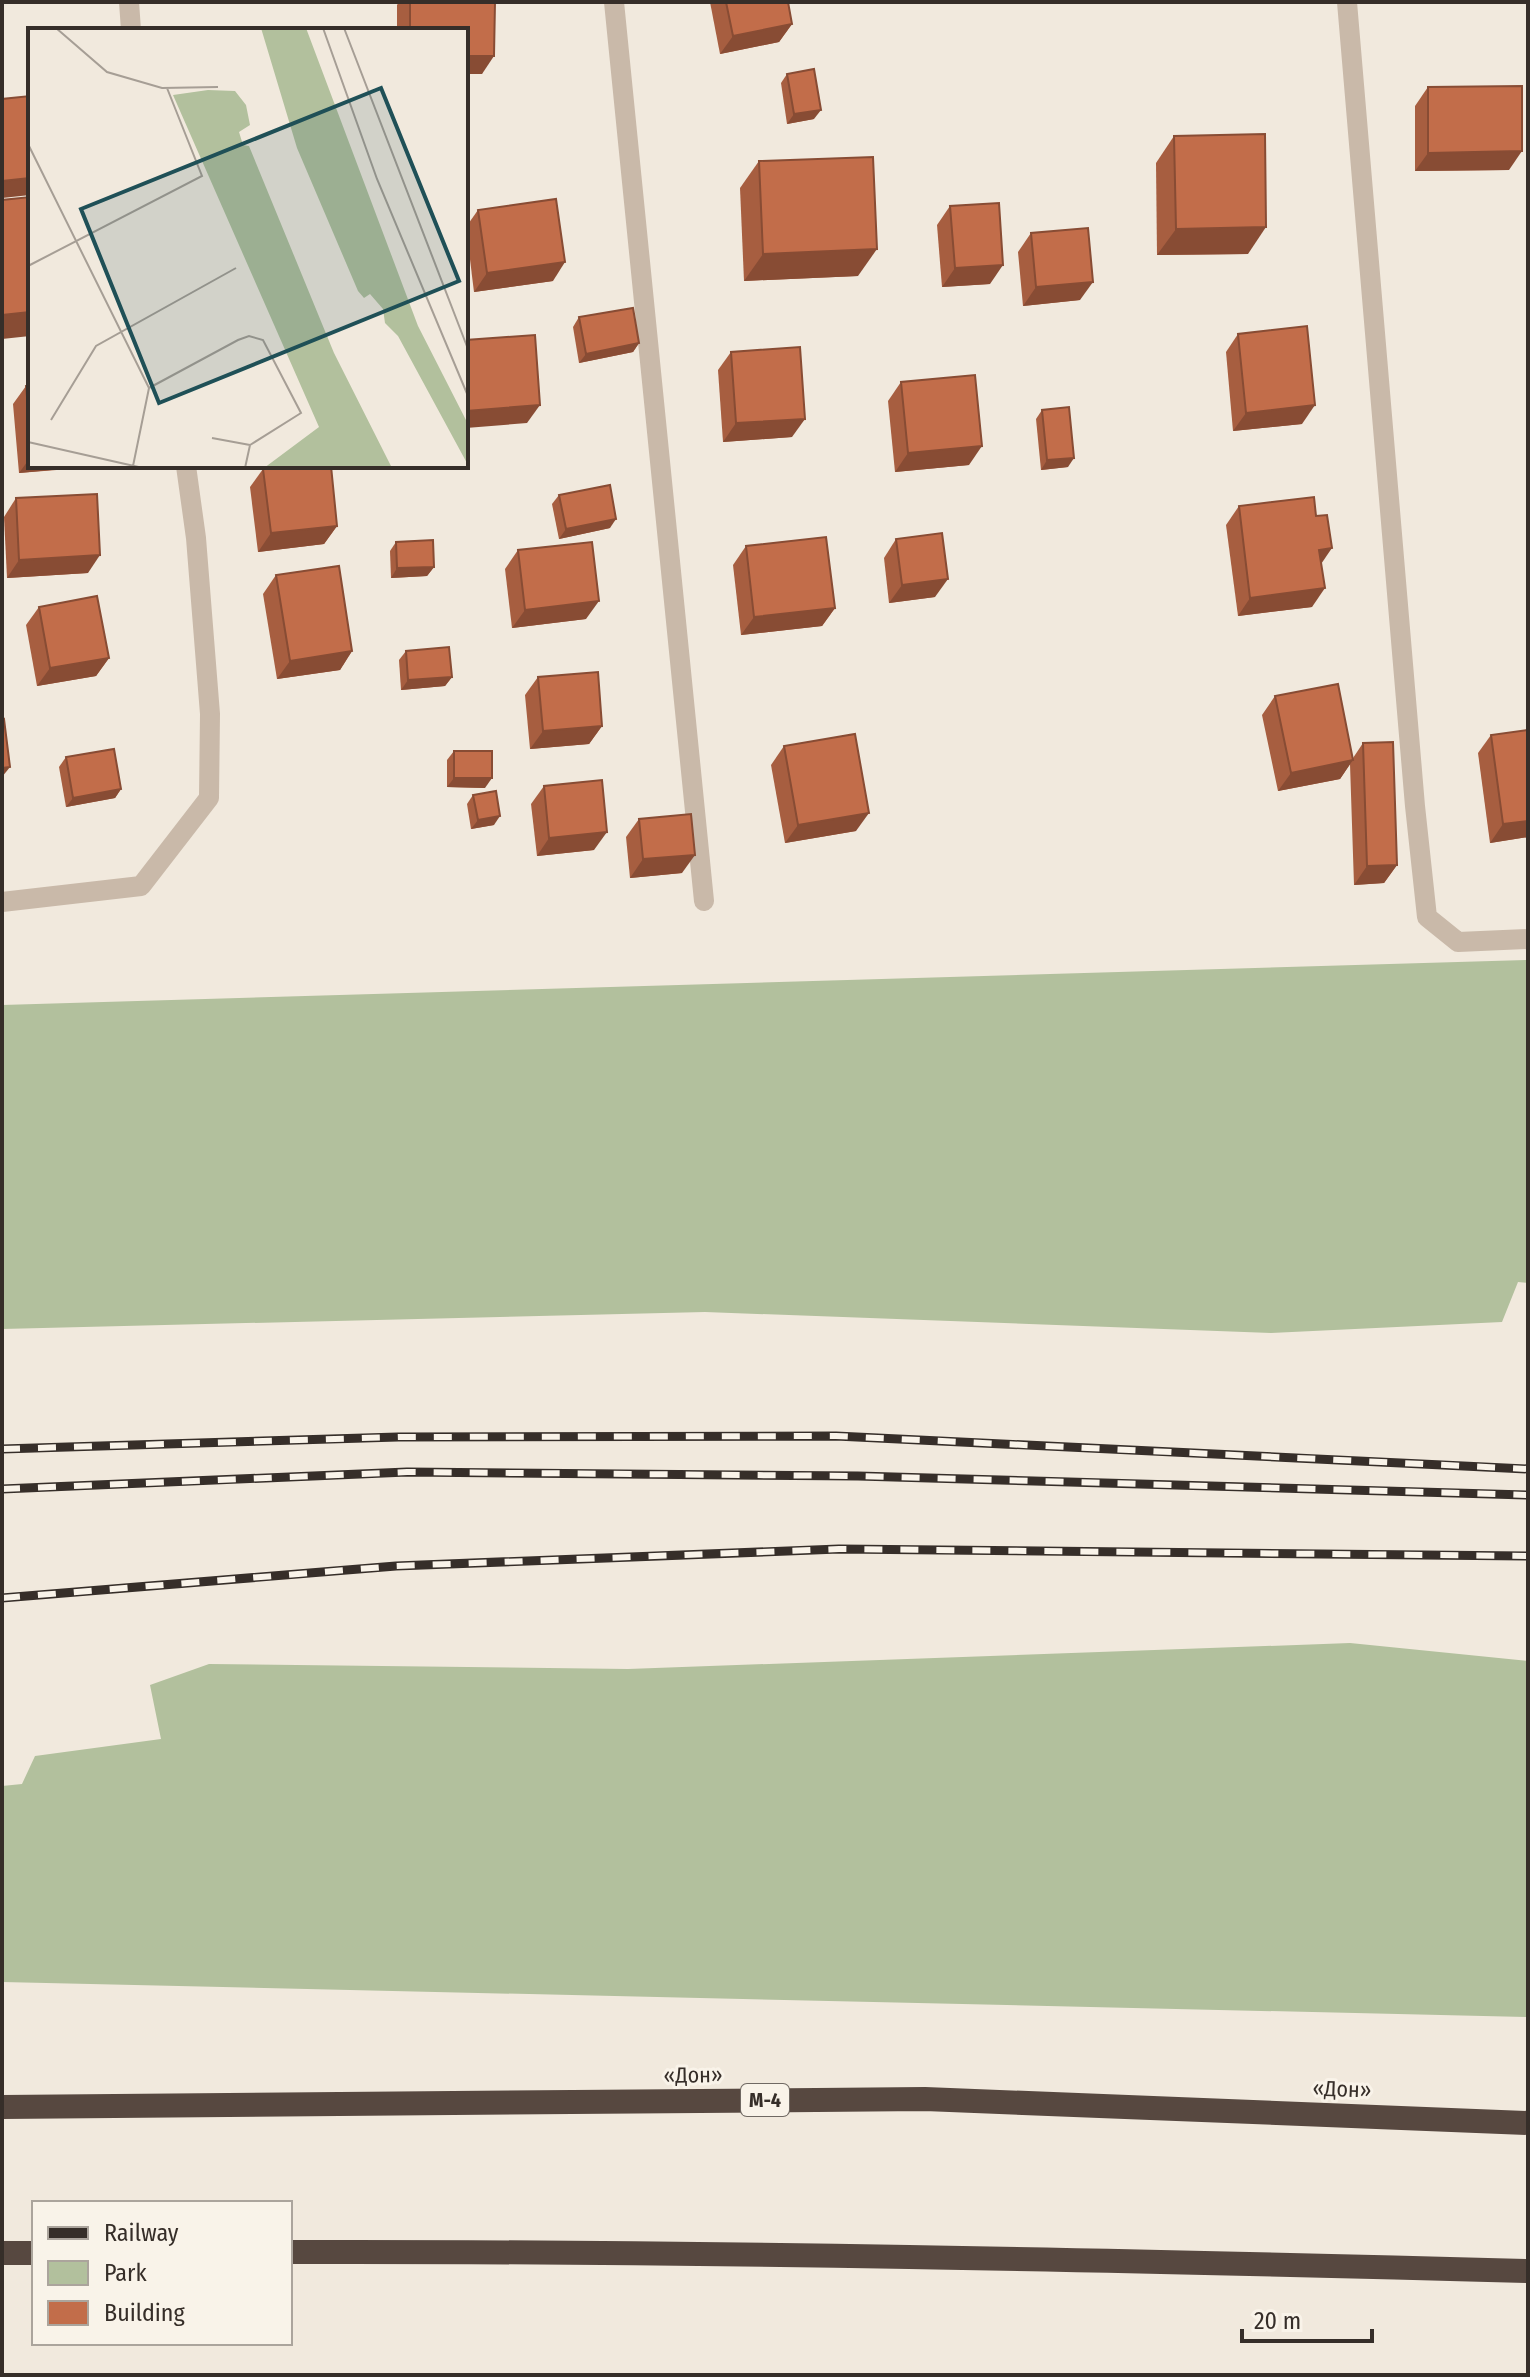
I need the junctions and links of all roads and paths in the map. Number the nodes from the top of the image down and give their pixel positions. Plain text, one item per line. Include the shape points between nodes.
1 (129, 2) edge
2 (614, 2) edge
3 (1347, 2) edge
4 (131, 28) edge
5 (186, 468) edge
6 (704, 901) dead end
7 (2, 902) edge
8 (1528, 939) edge
9 (2, 2107) edge
10 (1528, 2123) edge
11 (292, 2252) edge
12 (2, 2253) edge
13 (32, 2253) edge
14 (1528, 2271) edge

1 - 4 lane
2 - 6 lane
3 - 8 lane via 1427,917 1458,942
5 - 7 lane via 210,714 209,798 141,886
9 - 10 highway, «Дон» / М-4 via 925,2099
11 - 14 highway via 602,2252
12 - 13 highway

